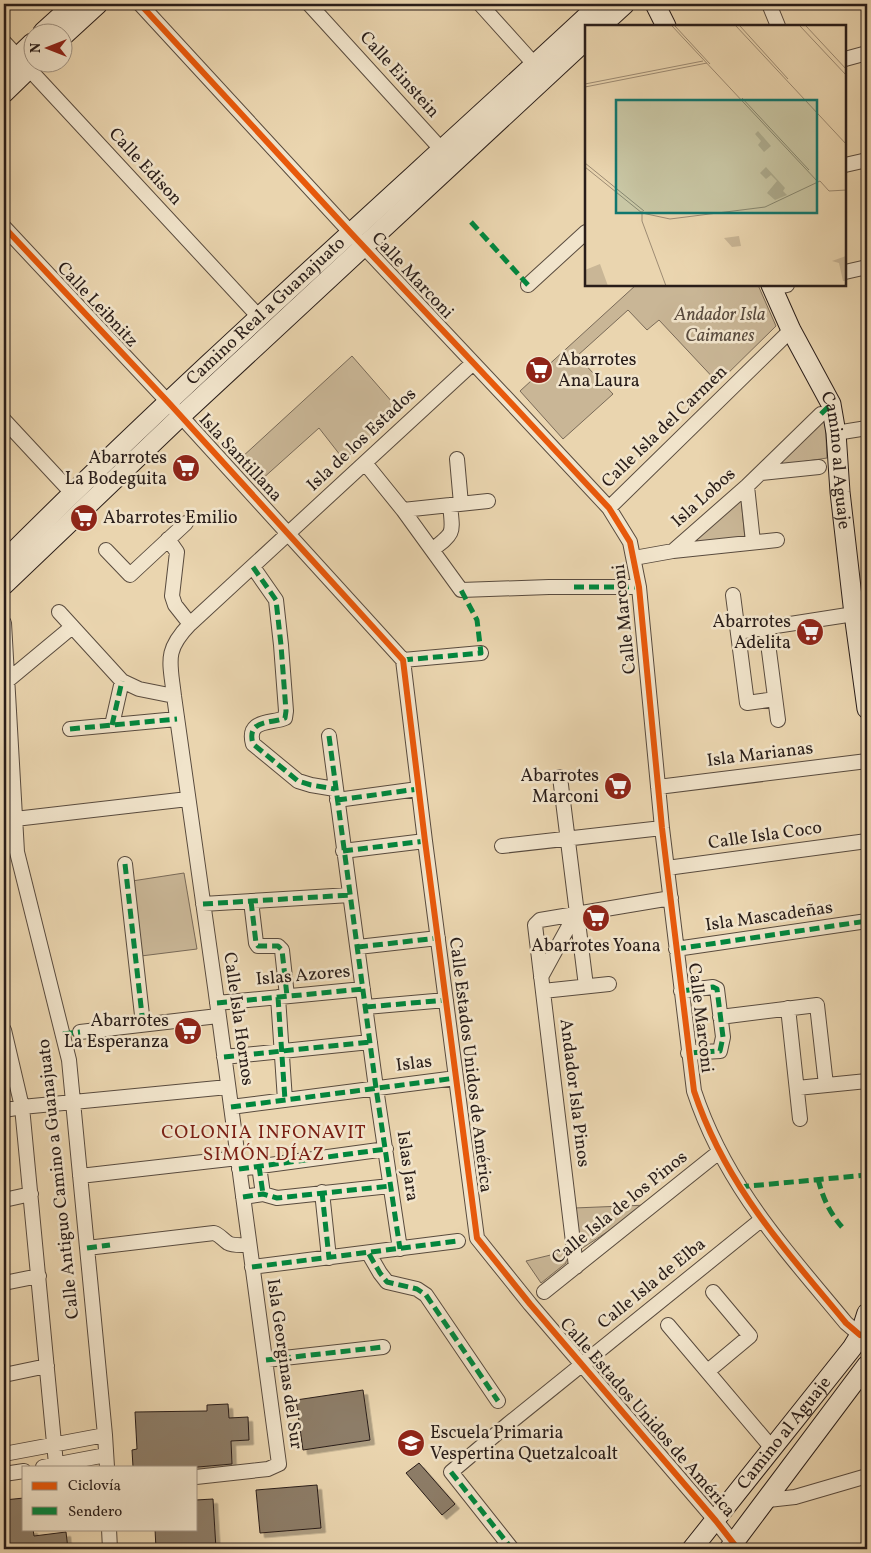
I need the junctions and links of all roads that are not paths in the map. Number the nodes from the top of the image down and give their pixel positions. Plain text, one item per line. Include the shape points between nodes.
1 (74, 4) edge
2 (98, 4) edge
3 (140, 4) edge
4 (309, 4) edge
5 (480, 4) edge
6 (600, 4) edge
7 (625, 4) edge
8 (655, 4) edge
9 (769, 4) edge
10 (54, 22) edge
11 (601, 25) edge
12 (666, 25) edge
13 (778, 25) edge
14 (72, 28) edge
15 (585, 41) edge
16 (4, 42) edge
17 (867, 53) edge
18 (846, 59) edge
19 (535, 64) junction
20 (21, 65) edge
21 (4, 93) edge
22 (441, 149) junction
23 (867, 160) edge
24 (846, 165) edge
25 (4, 227) edge
26 (585, 233) edge
27 (358, 240) junction
28 (867, 267) edge
29 (846, 272) edge
30 (528, 285) dead end
31 (777, 286) edge
32 (260, 318) junction
33 (791, 330) junction
34 (473, 363) junction
35 (175, 409) junction
36 (821, 414) dead end
37 (4, 420) edge
38 (867, 428) edge
39 (836, 433) junction
40 (457, 459) dead end
41 (365, 463) junction
42 (819, 467) dead end
43 (761, 473) junction
44 (747, 486) junction
45 (72, 493) junction
46 (488, 501) dead end
47 (456, 504) junction
48 (609, 508) junction
49 (403, 510) junction
50 (186, 523) dead end
51 (289, 534) junction
52 (168, 539) junction
53 (776, 540) dead end
54 (753, 542) junction
55 (106, 550) dead end
56 (432, 550) junction
57 (673, 552) junction
58 (634, 558) junction
59 (4, 561) edge
60 (252, 567) junction
61 (4, 585) edge
62 (638, 587) junction
63 (733, 594) dead end
64 (59, 612) dead end
65 (854, 614) junction
66 (4, 623) edge
67 (190, 624) junction
68 (72, 627) junction
69 (766, 628) junction
70 (738, 632) junction
71 (481, 653) dead end
72 (403, 660) junction
73 (865, 678) edge
74 (7, 680) junction
75 (122, 681) junction
76 (174, 696) junction
77 (775, 699) junction
78 (867, 709) edge
79 (177, 718) junction
80 (778, 720) dead end
81 (112, 726) junction
82 (70, 729) dead end
83 (329, 736) dead end
84 (867, 761) edge
85 (560, 777) dead end
86 (658, 787) junction
87 (418, 789) junction
88 (336, 794) junction
89 (188, 798) junction
90 (15, 819) junction
91 (662, 828) junction
92 (566, 838) junction
93 (425, 841) junction
94 (867, 841) edge
95 (502, 846) dead end
96 (343, 850) junction
97 (125, 864) dead end
98 (667, 868) junction
99 (350, 895) junction
100 (670, 898) junction
101 (251, 901) junction
102 (203, 904) junction
103 (576, 913) junction
104 (867, 921) edge
105 (438, 938) junction
106 (358, 947) junction
107 (676, 949) junction
108 (541, 977) junction
109 (609, 984) dead end
110 (586, 986) junction
111 (363, 989) junction
112 (681, 991) junction
113 (543, 992) junction
114 (283, 997) junction
115 (446, 1000) junction
116 (366, 1007) junction
117 (788, 1008) junction
118 (218, 1009) junction
119 (720, 1016) junction
120 (143, 1024) junction
121 (4, 1030) edge
122 (80, 1032) dead end
123 (370, 1042) junction
124 (282, 1051) junction
125 (688, 1053) junction
126 (224, 1057) junction
127 (456, 1078) junction
128 (867, 1081) edge
129 (826, 1085) junction
130 (228, 1087) junction
131 (376, 1088) junction
132 (797, 1088) junction
133 (285, 1100) junction
134 (72, 1102) junction
135 (22, 1107) junction
136 (231, 1107) junction
137 (4, 1110) edge
138 (800, 1119) dead end
139 (386, 1149) junction
140 (719, 1152) junction
141 (238, 1163) junction
142 (259, 1166) junction
143 (80, 1176) junction
144 (390, 1186) junction
145 (322, 1192) junction
146 (31, 1194) junction
147 (263, 1194) junction
148 (243, 1197) junction
149 (4, 1200) edge
150 (761, 1220) junction
151 (458, 1241) dead end
152 (249, 1245) junction
153 (87, 1248) junction
154 (400, 1248) junction
155 (369, 1254) junction
156 (329, 1258) junction
157 (252, 1267) junction
158 (576, 1267) junction
159 (38, 1276) junction
160 (4, 1283) edge
161 (544, 1292) dead end
162 (713, 1292) dead end
163 (867, 1313) edge
164 (668, 1325) dead end
165 (862, 1344) edge
166 (382, 1347) dead end
167 (266, 1360) junction
168 (582, 1364) junction
169 (867, 1365) edge
170 (48, 1366) junction
171 (708, 1371) junction
172 (4, 1375) edge
173 (498, 1401) dead end
174 (105, 1435) junction
175 (54, 1444) junction
176 (772, 1448) junction
177 (4, 1454) edge
178 (107, 1461) edge
179 (50, 1466) edge
180 (22, 1470) edge
181 (4, 1474) edge
182 (867, 1476) edge
183 (198, 1477) edge
184 (768, 1500) junction
185 (716, 1521) junction
186 (109, 1530) edge
187 (734, 1547) edge
188 (110, 1549) edge
189 (512, 1549) edge
190 (692, 1549) edge

1 - 10 street
2 - 14 street
3 - 27 street, Calle Marconi
4 - 22 street, Calle Einstein
5 - 19 street
6 - 19 street, Camino Real a Guanajuato
7 - 11 street
8 - 12 street
9 - 13 street
15 - 27 street, Camino Real a Guanajuato
16 - 20 street, Calle Edison
17 - 18 street
19 - 22 street, Camino Real a Guanajuato
20 - 21 street
20 - 32 street, Calle Edison
22 - 27 street, Camino Real a Guanajuato
23 - 24 street
25 - 35 street, Calle Leibnitz
26 - 30 street
27 - 32 street, Camino Real a Guanajuato
27 - 34 street, Calle Marconi
27 - 35 street, Camino Real a Guanajuato
28 - 29 street
31 - 33 street, Camino al Aguaje
32 - 35 street, Camino Real a Guanajuato
33 - 39 street, Camino al Aguaje via 829,397
33 - 48 street, Calle Isla del Carmen
34 - 41 street, Isla de los Estados
34 - 48 street, Calle Marconi
35 - 45 street, Camino Real a Guanajuato
35 - 51 street, Isla Santillana
35 - 61 street, Camino Real a Guanajuato
36 - 43 street, Isla Lobos
37 - 45 street
38 - 39 street
39 - 65 street, Camino al Aguaje
40 - 47 street
41 - 49 street
41 - 51 street, Isla de los Estados
42 - 43 street, Isla Lobos
43 - 44 street, Isla Lobos
44 - 54 street
44 - 57 street, Isla Lobos
45 - 59 street, Camino Real a Guanajuato
46 - 47 street
47 - 49 street
47 - 56 street via 450,536
48 - 58 street, Calle Marconi via 630,542
49 - 56 street
50 - 52 street
51 - 60 street, Isla de los Estados
51 - 72 street
52 - 55 street via 130,575
52 - 67 street via 177,552 172,596
53 - 54 street, Isla Lobos
54 - 57 street, Isla Lobos
56 - 62 street via 460,590
57 - 58 street, Isla Lobos
58 - 62 street, Calle Marconi
60 - 67 street, Isla de los Estados
60 - 88 street via 276,600 286,712 285,718 258,724 252,736 253,744 298,781
62 - 86 street, Calle Marconi
63 - 70 street
64 - 68 street
65 - 69 street
65 - 73 street, Camino al Aguaje
66 - 74 street, Calle Antiguo Camino a Guanajuato
67 - 76 street, Isla de los Estados via 171,651
68 - 74 street
68 - 75 street
69 - 70 street
69 - 77 street
70 - 77 street via 747,703
71 - 72 street
72 - 87 street, Calle Estados Unidos de América
73 - 78 street, Camino al Aguaje
74 - 90 street, Calle Antiguo Camino a Guanajuato
75 - 76 street via 139,689
75 - 81 street
76 - 79 street, Isla de los Estados
77 - 80 street
79 - 81 street
79 - 89 street, Isla de los Estados
81 - 82 street
83 - 88 street, Islas Jara
84 - 86 street, Isla Marianas
85 - 92 street
86 - 91 street, Calle Marconi
87 - 88 street
87 - 93 street, Calle Estados Unidos de América
88 - 96 street, Islas Jara
89 - 90 street
89 - 102 street, Calle Isla Hornos
90 - 134 street, Calle Antiguo Camino a Guanajuato via 17,852 68,1060
91 - 92 street
91 - 98 street, Calle Marconi
92 - 95 street
92 - 103 street
93 - 96 street
93 - 105 street, Calle Estados Unidos de América
94 - 98 street, Calle Isla Coco
96 - 99 street, Islas Jara
97 - 120 street
98 - 100 street, Calle Marconi
99 - 101 street
99 - 106 street, Islas Jara
100 - 103 street
100 - 107 street, Calle Marconi
101 - 102 street
101 - 114 street via 256,943 258,946 278,946 282,950
102 - 118 street, Calle Isla Hornos
103 - 108 street
103 - 108 street, Andador Isla Pinos via 540,920 535,925
103 - 110 street
104 - 107 street, Isla Mascadeñas
105 - 106 street
105 - 115 street, Calle Estados Unidos de América
106 - 111 street, Islas Jara
107 - 112 street, Calle Marconi
108 - 113 street, Andador Isla Pinos
109 - 110 street
110 - 113 street
111 - 114 street, Islas Azores
111 - 116 street, Islas Jara
112 - 119 street via 717,989
112 - 125 street, Calle Marconi
113 - 158 street, Andador Isla Pinos
114 - 118 street, Islas Azores via 239,1001
114 - 124 street
115 - 116 street
115 - 127 street, Calle Estados Unidos de América
116 - 123 street, Islas Jara
117 - 119 street
117 - 129 street via 817,1005
117 - 132 street
118 - 120 street, Islas Azores
118 - 126 street, Calle Isla Hornos
119 - 125 street via 724,1037 720,1051
120 - 122 street, Islas Azores
121 - 135 street
123 - 124 street
123 - 131 street, Islas Jara
124 - 126 street
124 - 133 street
125 - 140 street, Calle Marconi via 694,1091
126 - 130 street, Calle Isla Hornos
127 - 131 street, Islas
127 - 168 street, Calle Estados Unidos de América via 477,1238
128 - 129 street
129 - 132 street
130 - 134 street
130 - 136 street, Calle Isla Hornos
131 - 133 street
131 - 139 street, Islas Jara
132 - 138 street
133 - 136 street
134 - 135 street
134 - 143 street, Calle Antiguo Camino a Guanajuato
135 - 137 street
135 - 146 street
136 - 141 street, Calle Isla Hornos
139 - 142 street
139 - 144 street, Islas Jara
140 - 150 street, Calle Marconi
140 - 158 street, Calle Isla de los Pinos
141 - 142 street
141 - 143 street
141 - 148 street, Calle Isla Hornos
142 - 147 street
143 - 153 street, Calle Antiguo Camino a Guanajuato
144 - 145 street
144 - 154 street, Islas Jara
145 - 147 street via 277,1198
145 - 156 street
146 - 149 street
146 - 159 street
147 - 148 street
148 - 152 street, Calle Isla Hornos
150 - 165 street, Calle Marconi
150 - 168 street, Calle Isla de Elba
151 - 154 street
152 - 153 street via 232,1245 214,1233
152 - 157 street, Isla Georginas del Sur
153 - 174 street, Calle Antiguo Camino a Guanajuato
154 - 155 street
155 - 156 street
155 - 173 street via 387,1282 417,1289 426,1295
156 - 157 street
157 - 167 street, Isla Georginas del Sur
158 - 161 street, Calle Isla de los Pinos
159 - 160 street
159 - 170 street
162 - 171 street via 750,1336
163 - 165 street, Camino al Aguaje
164 - 171 street
165 - 176 street, Camino al Aguaje
166 - 167 street
167 - 183 street, Isla Georginas del Sur via 278,1464 268,1469
168 - 185 street, Calle Estados Unidos de América
168 - 189 street, Calle Isla de Elba via 451,1472
169 - 184 street, Camino al Aguaje
170 - 172 street
170 - 175 street
171 - 176 street
174 - 175 street
174 - 178 street, Calle Antiguo Camino a Guanajuato
175 - 177 street
175 - 179 street
176 - 185 street, Camino al Aguaje
178 - 179 street
180 - 181 street
182 - 184 street via 795,1497
184 - 187 street, Camino al Aguaje
185 - 187 street, Calle Estados Unidos de América
185 - 190 street, Camino al Aguaje
186 - 188 street

